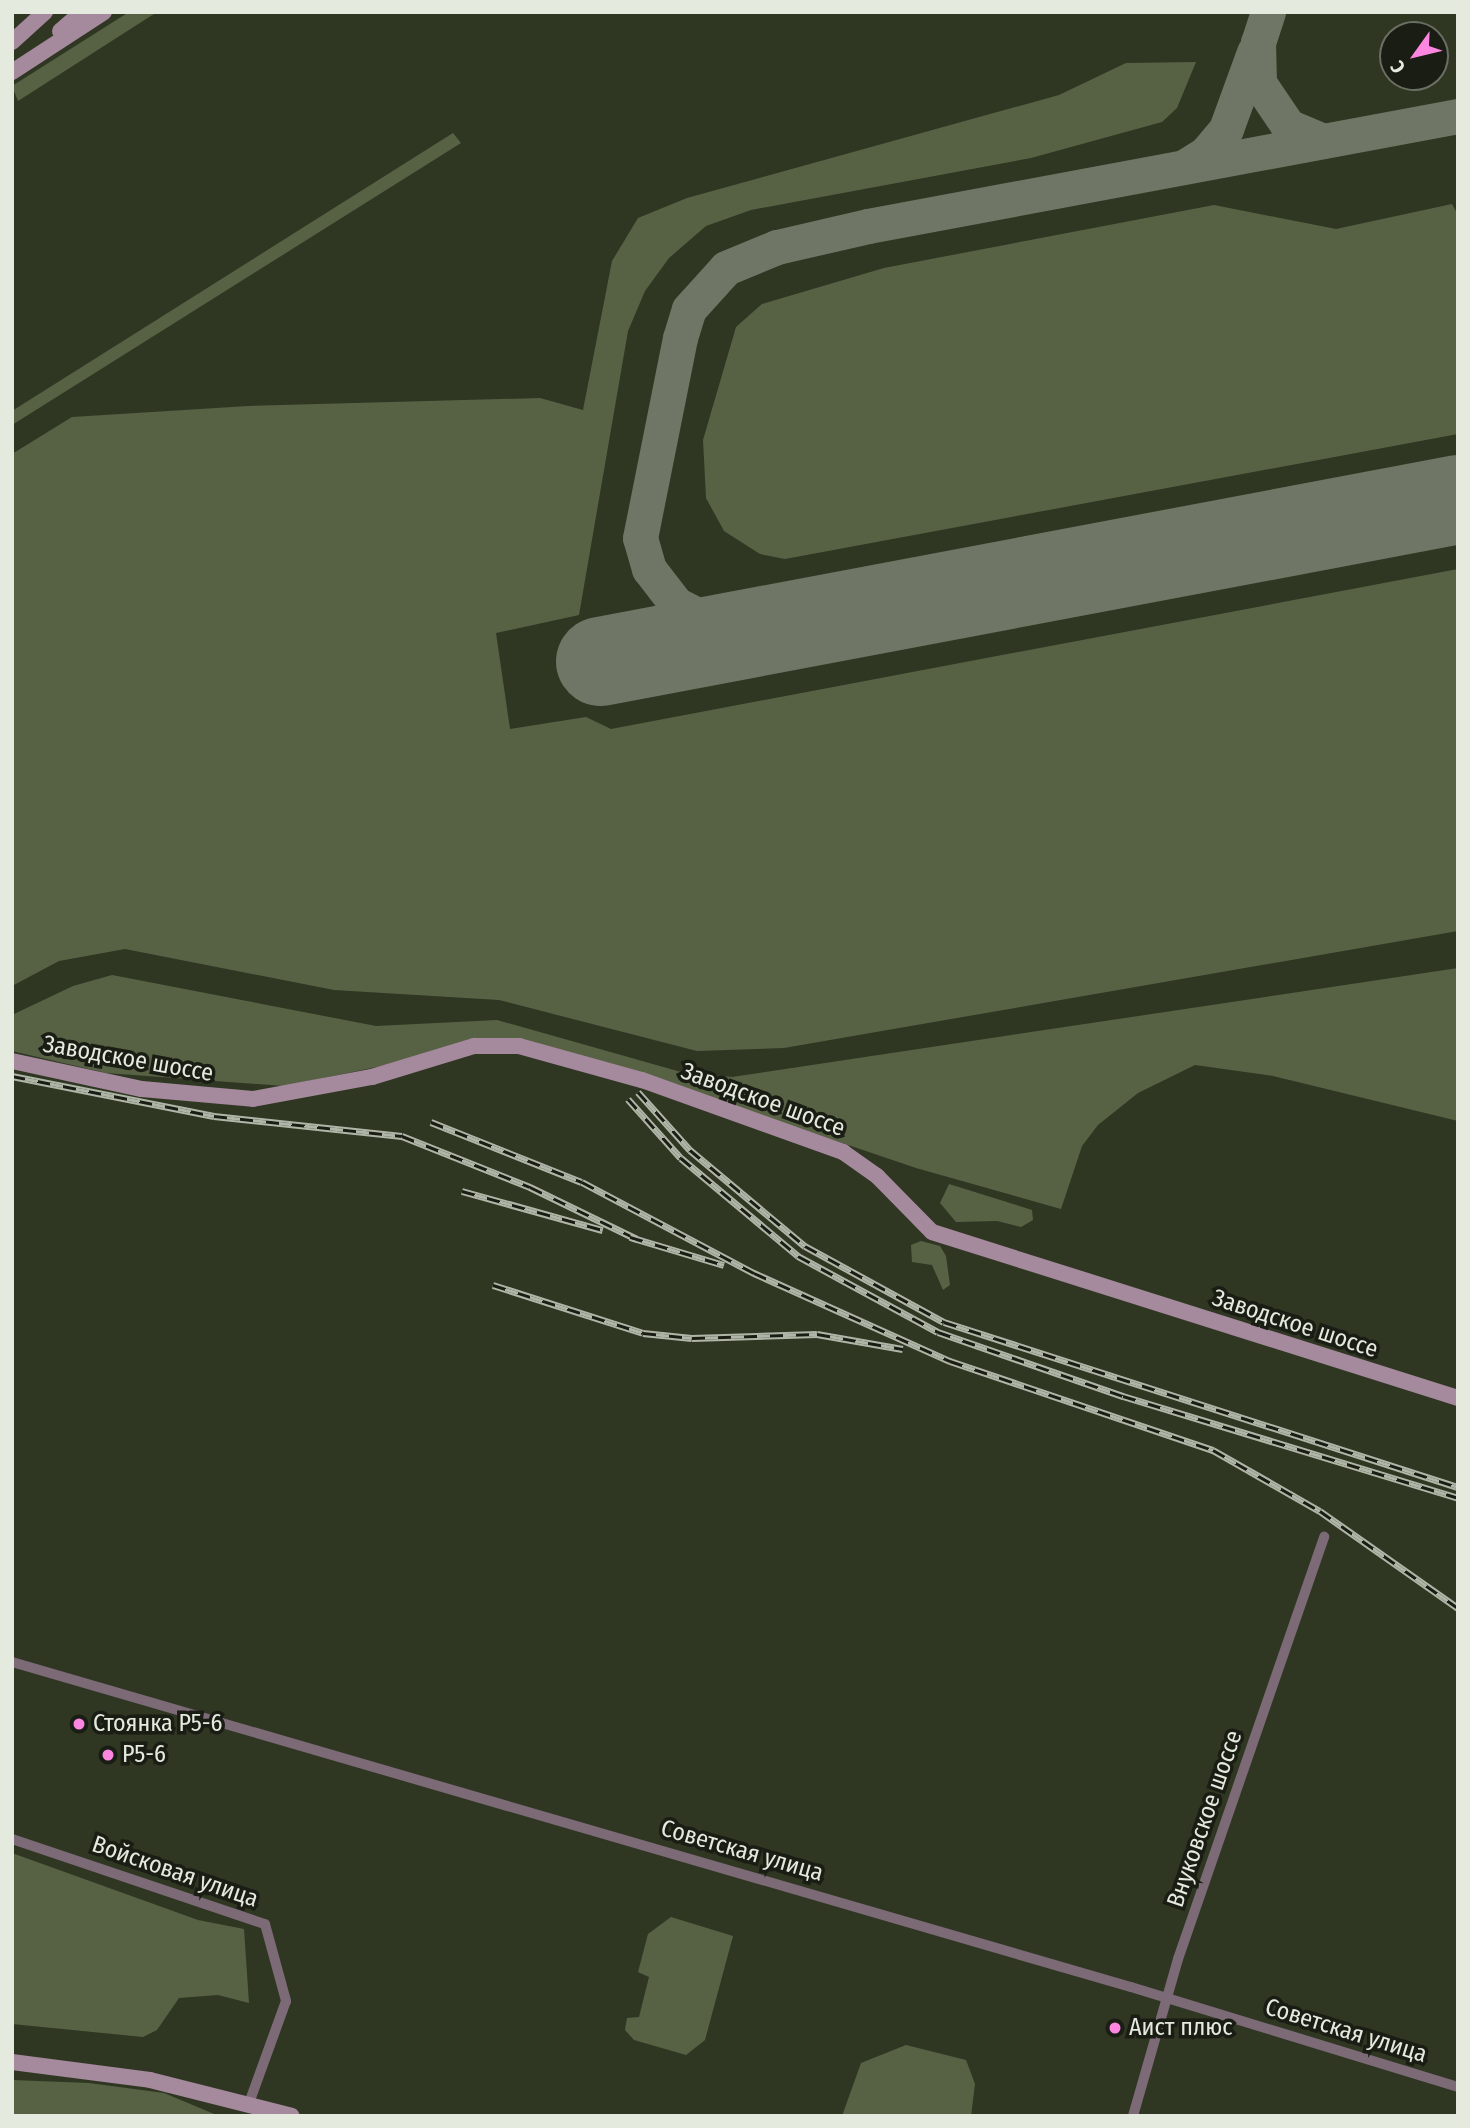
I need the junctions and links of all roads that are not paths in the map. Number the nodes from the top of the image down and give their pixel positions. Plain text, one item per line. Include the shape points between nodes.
1 (45, 12) edge
2 (82, 12) edge
3 (104, 12) edge
4 (12, 42) edge
5 (16, 69) edge
6 (12, 1061) edge
7 (1458, 1398) edge
8 (1324, 1538) dead end
9 (12, 1661) edge
10 (12, 1839) edge
11 (1166, 1997) junction
12 (12, 2062) edge
13 (1458, 2087) edge
14 (249, 2103) junction
15 (292, 2116) edge
16 (1133, 2116) edge

1 - 4 street
2 - 5 street
3 - 5 street
6 - 7 street, Заводское шоссе via 142,1090 253,1099 372,1077 474,1046 519,1046 642,1080 843,1152 877,1176 932,1232
8 - 11 street, Внуковское шоссе
9 - 11 street, Советская улица
10 - 14 street, Войсковая улица via 265,1924 268,1951 286,2001
11 - 13 street, Советская улица
11 - 16 street, Внуковское шоссе
12 - 14 street via 113,2073
14 - 15 street

